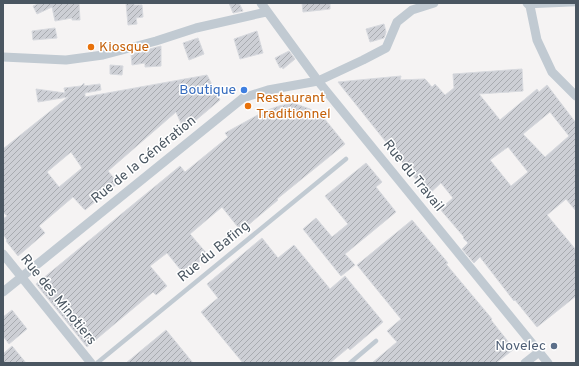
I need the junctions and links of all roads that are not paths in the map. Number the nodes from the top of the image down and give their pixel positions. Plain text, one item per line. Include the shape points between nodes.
1 (261, 3) edge
2 (434, 3) edge
3 (528, 4) edge
4 (576, 4) edge
5 (266, 12) junction
6 (3, 57) edge
7 (318, 81) junction
8 (576, 96) edge
9 (346, 159) dead end
10 (3, 254) edge
11 (22, 277) junction
12 (3, 292) edge
13 (376, 341) dead end
14 (539, 352) junction
15 (91, 363) edge
16 (97, 363) edge
17 (350, 363) edge
18 (525, 363) edge
19 (548, 363) edge

1 - 5 street, Rue du Travail
2 - 7 street, Rue de la Génération via 412,10 397,22 386,48
3 - 4 lane
3 - 8 street via 537,40 552,72
5 - 6 street via 196,28 156,42 103,55 66,60
5 - 7 street, Rue du Travail
7 - 11 street, Rue de la Génération via 268,90 243,98
7 - 14 street, Rue du Travail
9 - 16 lane, Rue du Bafing
10 - 11 street, Rue des Minotiers
11 - 12 street, Rue de la Génération
11 - 15 street, Rue des Minotiers
13 - 17 lane
14 - 18 street
14 - 19 street, Rue du Travail

